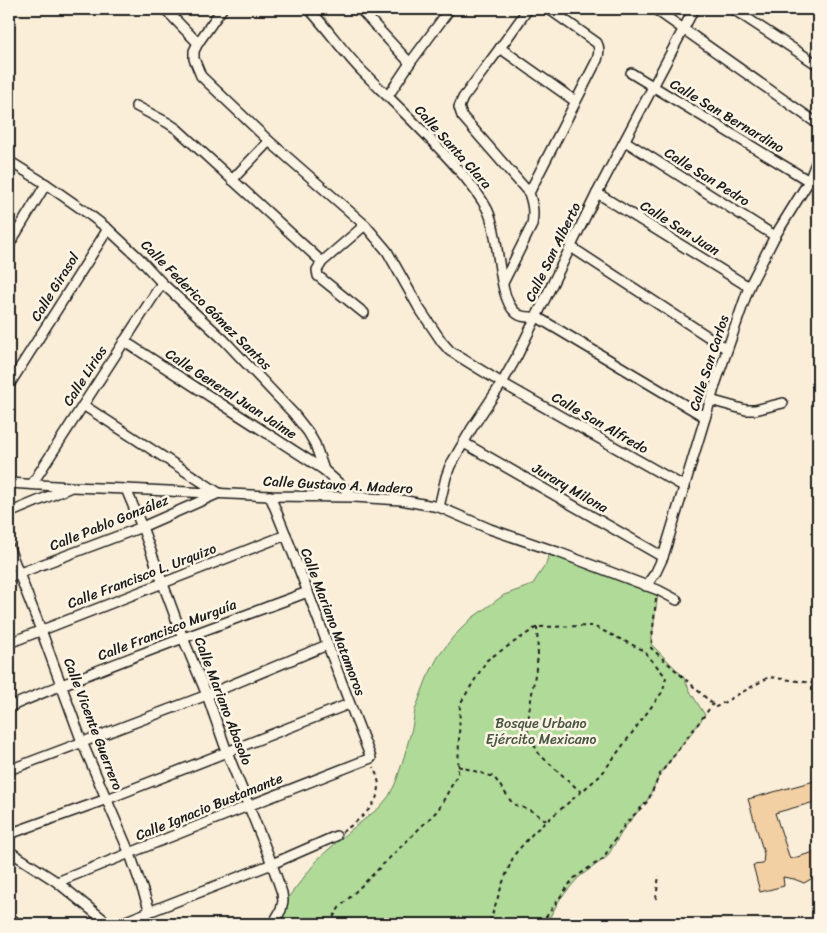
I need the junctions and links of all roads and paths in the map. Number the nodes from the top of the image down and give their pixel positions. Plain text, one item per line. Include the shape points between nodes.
1 (165, 9) edge
2 (222, 9) edge
3 (309, 9) edge
4 (360, 9) edge
5 (372, 9) edge
6 (450, 9) edge
7 (528, 9) edge
8 (548, 9) edge
9 (655, 9) edge
10 (694, 9) edge
11 (733, 9) edge
12 (366, 17) junction
13 (684, 30) junction
14 (198, 43) junction
15 (500, 48) junction
16 (410, 63) junction
17 (818, 65) edge
18 (631, 74) dead end
19 (653, 88) junction
20 (388, 96) junction
21 (575, 101) junction
22 (136, 106) dead end
23 (818, 124) edge
24 (269, 141) junction
25 (625, 141) junction
26 (818, 158) edge
27 (9, 161) edge
28 (232, 180) junction
29 (809, 181) junction
30 (46, 184) junction
31 (528, 193) junction
32 (597, 193) junction
33 (365, 225) junction
34 (108, 229) junction
35 (775, 236) junction
36 (9, 245) edge
37 (570, 247) junction
38 (322, 262) junction
39 (162, 283) junction
40 (503, 284) junction
41 (749, 287) junction
42 (364, 313) dead end
43 (537, 317) junction
44 (124, 341) junction
45 (727, 349) junction
46 (502, 383) junction
47 (9, 385) edge
48 (710, 400) junction
49 (783, 403) dead end
50 (83, 405) junction
51 (705, 417) junction
52 (464, 443) junction
53 (324, 470) junction
54 (9, 483) edge
55 (32, 484) junction
56 (72, 487) junction
57 (685, 487) junction
58 (126, 489) junction
59 (219, 493) junction
60 (270, 496) junction
61 (354, 497) junction
62 (439, 507) junction
63 (9, 513) edge
64 (142, 527) junction
65 (286, 535) junction
66 (9, 548) edge
67 (663, 557) junction
68 (18, 574) junction
69 (9, 577) edge
70 (162, 582) junction
71 (646, 586) junction
72 (308, 592) junction
73 (656, 598) dead end
74 (678, 600) dead end
75 (537, 627) junction
76 (42, 630) junction
77 (183, 638) junction
78 (9, 643) edge
79 (327, 645) junction
80 (62, 684) junction
81 (818, 685) edge
82 (207, 695) junction
83 (349, 704) junction
84 (713, 704) junction
85 (9, 707) edge
86 (82, 742) junction
87 (228, 752) junction
88 (371, 758) junction
89 (458, 766) junction
90 (9, 770) edge
91 (581, 792) junction
92 (106, 799) junction
93 (248, 806) junction
94 (547, 821) junction
95 (9, 834) edge
96 (336, 836) joint
97 (9, 851) edge
98 (130, 854) junction
99 (272, 864) junction
100 (659, 875) dead end
101 (58, 882) junction
102 (656, 899) dead end
103 (150, 911) junction
104 (9, 917) edge
105 (18, 924) edge
106 (109, 924) edge
107 (118, 924) edge
108 (273, 924) edge
109 (328, 924) edge
110 (488, 924) edge
111 (541, 924) edge

1 - 14 street
2 - 14 street
3 - 20 street, Calle Santa Clara
4 - 12 street
5 - 12 street
6 - 16 street
7 - 15 street
8 - 21 street via 599,46 597,60
9 - 13 street
10 - 13 street, Calle San Alberto
11 - 17 street
12 - 16 street
13 - 19 street, Calle San Alberto
13 - 23 street
14 - 24 street, Calle San Alfredo via 194,58 201,76
15 - 21 street
15 - 31 street via 459,107 462,116
16 - 20 street
18 - 19 street, Calle San Bernardino
19 - 25 street, Calle San Alberto
19 - 29 street, Calle San Bernardino
20 - 40 street, Calle Santa Clara via 457,168 487,208 495,233
21 - 31 street
22 - 28 street via 177,129
24 - 28 street
24 - 33 street, Calle San Alfredo
25 - 32 street, Calle San Alberto
25 - 35 street, Calle San Pedro
26 - 29 street, Calle San Carlos
27 - 30 street, Calle Federico Gómez Santos
28 - 38 street
29 - 35 street, Calle San Carlos
30 - 34 street, Calle Federico Gómez Santos
30 - 36 street
31 - 40 street via 533,207 532,224
32 - 37 street, Calle San Alberto
32 - 41 street, Calle San Juan
33 - 38 street
33 - 46 street, Calle San Alfredo via 387,252 442,342 460,358
34 - 39 street, Calle Federico Gómez Santos
34 - 47 street, Calle Girasol
35 - 41 street, Calle San Carlos
37 - 43 street, Calle San Alberto
37 - 45 street
38 - 42 street via 317,270 318,276
39 - 44 street, Calle Lirios
39 - 53 street, Calle Federico Gómez Santos via 224,340 293,413 315,444
40 - 43 street, Calle Santa Clara via 514,311 526,317
41 - 45 street, Calle San Carlos
43 - 46 street, Calle San Alberto
43 - 51 street
44 - 50 street, Calle Lirios
44 - 53 street, Calle General Juan Jaime
45 - 48 street, Calle San Carlos
46 - 52 street, Calle San Alberto
46 - 57 street, Calle San Alfredo
48 - 49 street via 746,410
48 - 51 street, Calle San Carlos
50 - 55 street, Calle Lirios
50 - 59 street
51 - 57 street, Calle San Carlos
52 - 62 street, Calle San Alberto via 450,466
52 - 67 street, Jurary Milona
53 - 61 street, Calle Federico Gómez Santos
54 - 55 street, Calle Gustavo A. Madero
55 - 56 street, Calle Gustavo A. Madero
56 - 58 street, Calle Gustavo A. Madero
56 - 63 street
57 - 67 street, Calle San Carlos
58 - 59 street, Calle Gustavo A. Madero
58 - 64 street, Calle Mariano Abasolo
59 - 60 street, Calle Gustavo A. Madero
59 - 64 street, Calle Pablo González
60 - 61 street, Calle Gustavo A. Madero
60 - 65 street, Calle Mariano Matamoros
61 - 62 street, Calle Gustavo A. Madero via 401,500
62 - 71 street, Calle Gustavo A. Madero
64 - 68 street, Calle Pablo González
64 - 70 street, Calle Mariano Abasolo
65 - 70 street, Calle Francisco L. Urquizo
65 - 72 street, Calle Mariano Matamoros
66 - 68 street, Calle Vicente Guerrero
67 - 71 street, Calle San Carlos
68 - 69 street, Calle Pablo González
68 - 76 street, Calle Vicente Guerrero
70 - 76 street, Calle Francisco L. Urquizo
70 - 77 street, Calle Mariano Abasolo
71 - 74 street, Calle Gustavo A. Madero
72 - 77 street, Calle Francisco Murguía
72 - 79 street, Calle Mariano Matamoros
73 - 84 path via 651,648
75 - 89 path via 487,660 460,704
75 - 91 path via 538,656 528,733 539,754
75 - 91 path via 593,626 643,650 666,677 663,692 652,707 601,775
76 - 78 street, Calle Francisco L. Urquizo
76 - 80 street, Calle Vicente Guerrero
77 - 80 street, Calle Francisco Murguía
77 - 82 street, Calle Mariano Abasolo
79 - 82 street
79 - 83 street, Calle Mariano Matamoros
80 - 85 street, Calle Francisco Murguía
80 - 86 street, Calle Vicente Guerrero
81 - 84 path via 769,676 716,707
82 - 86 street
82 - 87 street, Calle Mariano Abasolo
83 - 87 street
83 - 88 street, Calle Mariano Matamoros
84 - 111 path via 660,774 648,801 624,824 602,860 573,879
86 - 90 street
86 - 92 street, Calle Vicente Guerrero
87 - 92 street
87 - 93 street, Calle Mariano Abasolo
88 - 93 street, Calle Ignacio Bustamante
88 - 96 path via 378,777 377,796 356,822
89 - 94 path via 494,777 513,804 532,810
89 - 109 path via 458,774 438,810 339,908
91 - 94 path
92 - 95 street
92 - 98 street, Calle Vicente Guerrero
93 - 98 street, Calle Ignacio Bustamante
93 - 99 street, Calle Mariano Abasolo
94 - 110 path via 514,855
96 - 99 street
97 - 101 street
98 - 101 street, Calle Ignacio Bustamante
98 - 103 street, Calle Vicente Guerrero
99 - 103 street
99 - 108 street, Calle Mariano Abasolo via 283,901
100 - 102 path
101 - 106 street
103 - 107 street
104 - 105 street

